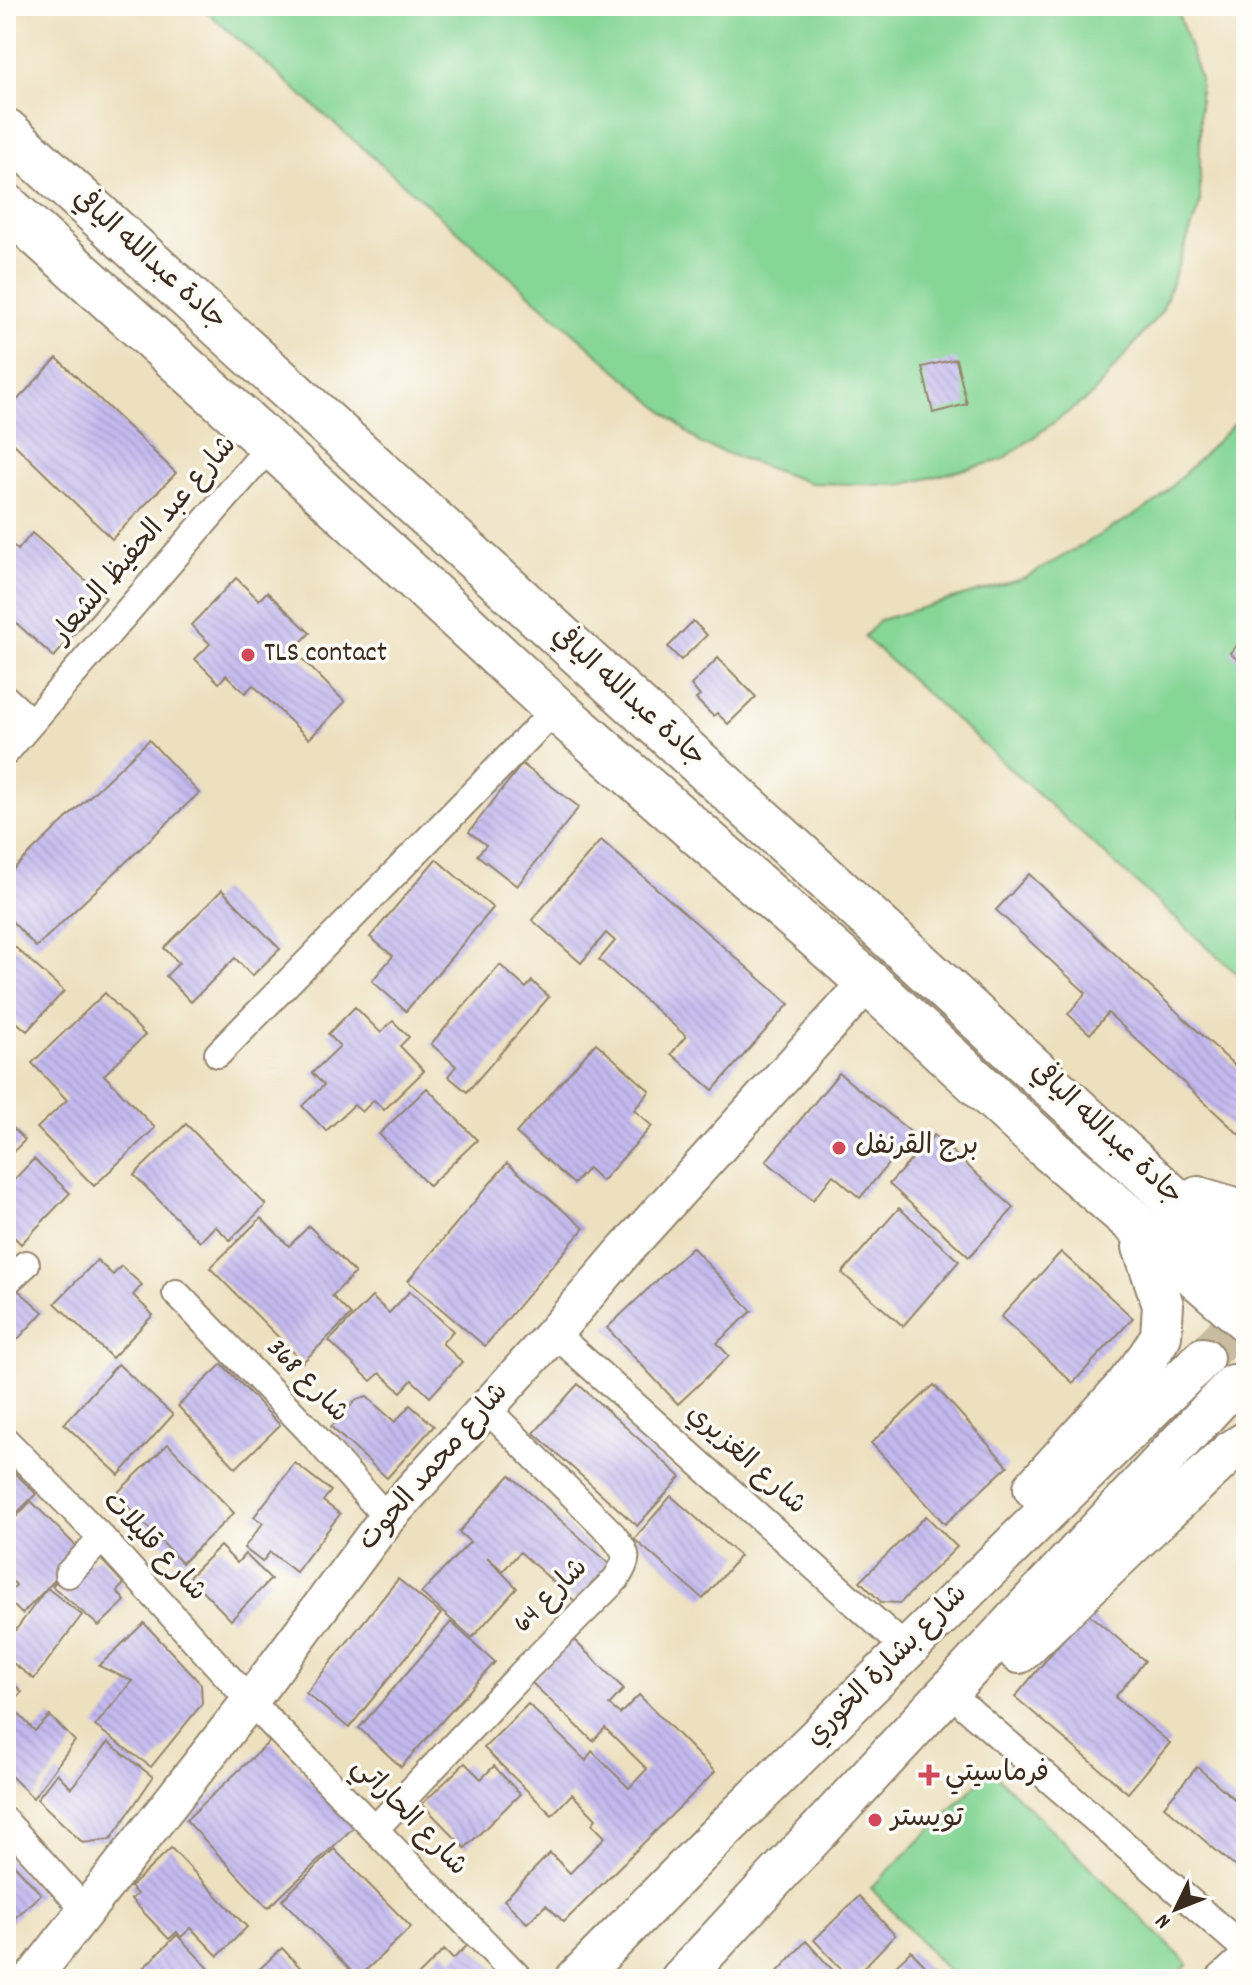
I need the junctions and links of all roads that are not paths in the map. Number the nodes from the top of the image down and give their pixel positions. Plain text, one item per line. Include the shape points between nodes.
1 (6, 131) edge
2 (6, 206) edge
3 (271, 445) junction
4 (6, 699) edge
5 (556, 709) junction
6 (31, 722) junction
7 (6, 752) edge
8 (901, 947) junction
9 (868, 982) junction
10 (218, 1054) dead end
11 (1041, 1142) junction
12 (1198, 1197) junction
13 (1246, 1209) edge
14 (1246, 1240) edge
15 (1143, 1247) junction
16 (26, 1264) dead end
17 (1246, 1266) edge
18 (6, 1282) edge
19 (176, 1293) dead end
20 (1246, 1319) edge
21 (554, 1333) junction
22 (1203, 1358) tunnel mouth
23 (1239, 1368) edge
24 (486, 1408) junction
25 (6, 1441) edge
26 (1246, 1442) edge
27 (387, 1518) junction
28 (102, 1538) junction
29 (68, 1574) dead end
30 (893, 1637) junction
31 (250, 1701) junction
32 (967, 1708) junction
33 (6, 1822) edge
34 (375, 1829) junction
35 (714, 1839) junction
36 (86, 1911) junction
37 (743, 1913) junction
38 (1246, 1952) edge
39 (32, 1979) edge
40 (520, 1979) edge
41 (576, 1979) edge
42 (681, 1979) edge
43 (1219, 1979) edge

1 - 8 highway, جادة عبدالله اليافي
2 - 3 highway, جادة عبدالله اليافي
3 - 5 highway, جادة عبدالله اليافي
3 - 6 street, شارع عبد الحفيظ الشعار
4 - 6 street
5 - 9 highway, جادة عبدالله اليافي
5 - 10 street
6 - 7 street, شارع عبد الحفيظ الشعار
8 - 12 highway
8 - 17 highway, جادة عبدالله اليافي
9 - 11 highway, جادة عبدالله اليافي
9 - 21 street, شارع محمد الحوت
11 - 15 highway
11 - 20 highway, جادة عبدالله اليافي
12 - 13 main road
12 - 14 highway
15 - 23 highway
15 - 30 main road via 1163,1305 1161,1336 1148,1357 1089,1429
16 - 18 street
19 - 27 street, شارع 368
21 - 24 street, شارع محمد الحوت
21 - 30 street, شارع الغزيري
22 - 35 main road, شارع بشارة الخوري
23 - 37 main road, شارع بشارة الخوري
24 - 27 street, شارع محمد الحوت
24 - 34 street, شارع 64 via 612,1534 627,1562
25 - 28 street, شارع قليلات
26 - 32 main road via 1143,1533
27 - 31 street, شارع محمد الحوت
28 - 29 street
28 - 31 street, شارع قليلات
30 - 35 main road via 748,1787
31 - 34 street, شارع الحاراتي
31 - 36 street, شارع محمد الحوت
32 - 37 main road via 833,1841
32 - 38 street
33 - 36 street
34 - 40 street, شارع الحاراتي
35 - 41 main road, شارع بشارة الخوري
36 - 39 street, شارع محمد الحوت
37 - 42 main road, شارع بشارة الخوري
38 - 43 street

